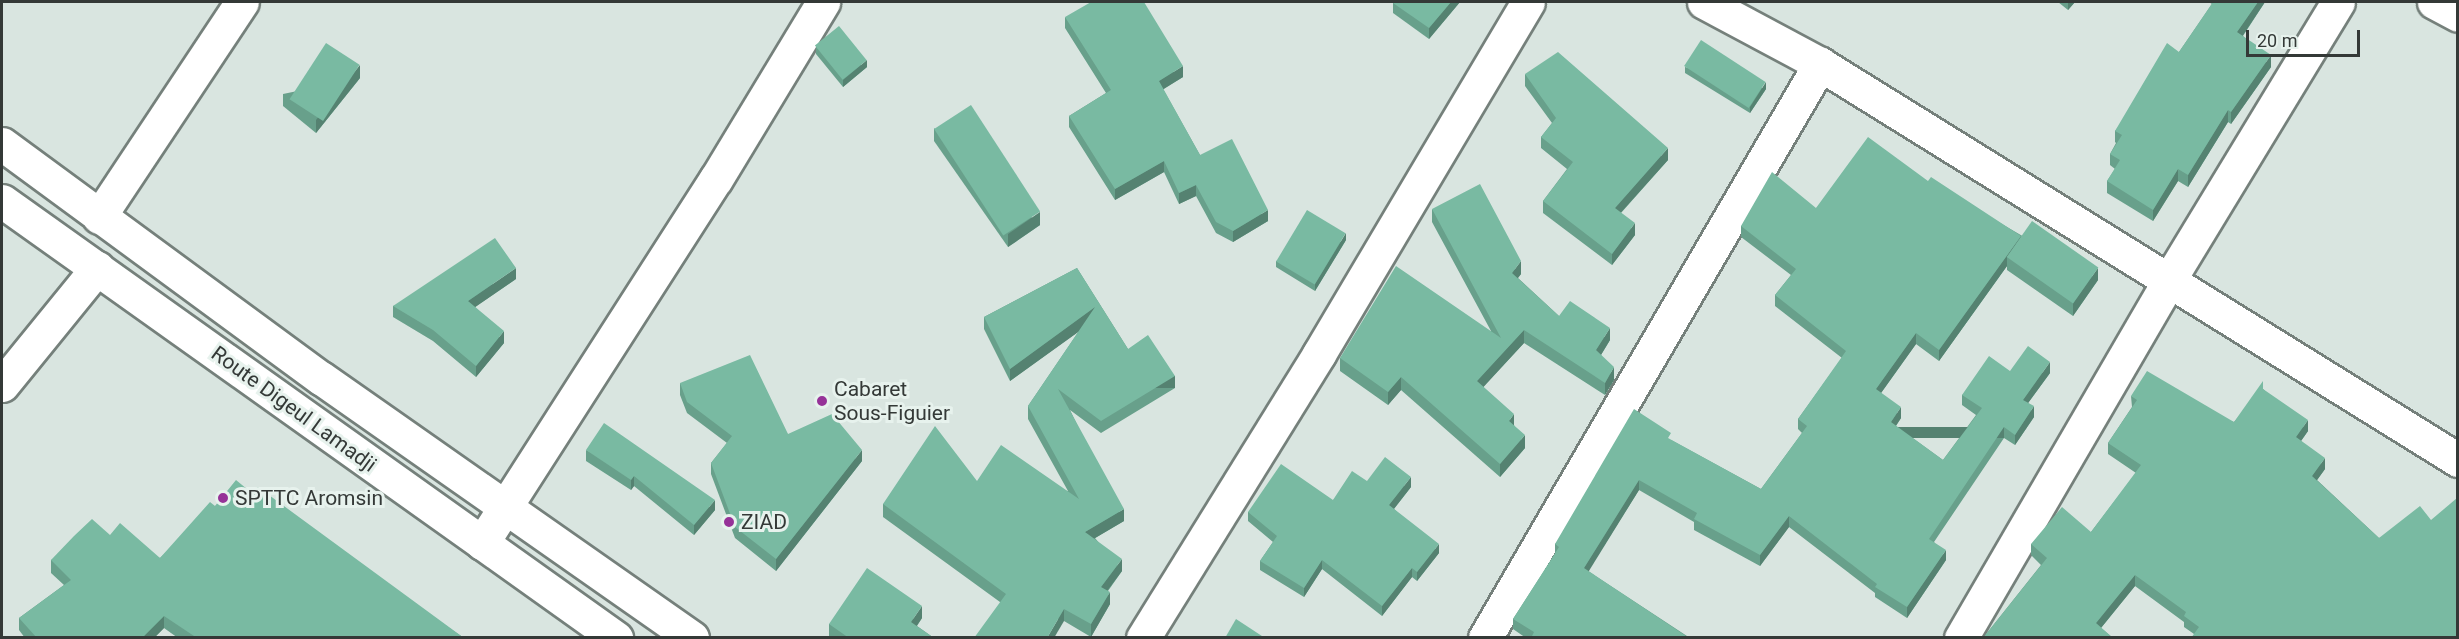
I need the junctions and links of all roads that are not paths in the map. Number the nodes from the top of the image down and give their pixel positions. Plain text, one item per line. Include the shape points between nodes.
1 (242, 2) edge
2 (823, 2) edge
3 (1528, 2) edge
4 (1704, 2) edge
5 (2338, 2) edge
6 (2434, 2) edge
7 (2457, 15) edge
8 (1820, 64) junction
9 (2, 144) edge
10 (2, 201) edge
11 (99, 217) junction
12 (97, 268) junction
13 (2169, 280) junction
14 (2, 385) edge
15 (2457, 460) edge
16 (505, 504) junction
17 (482, 543) junction
18 (616, 638) edge
19 (692, 638) edge
20 (1143, 638) edge
21 (1485, 638) edge
22 (1961, 638) edge

1 - 11 street
2 - 16 street via 716,179
3 - 20 street via 1319,354
4 - 8 street
5 - 13 street
6 - 7 street
8 - 13 street
8 - 21 street
9 - 11 street
10 - 12 street, Route Digeul Lamadji
11 - 16 street
12 - 14 street
12 - 17 street, Route Digeul Lamadji
13 - 15 street
13 - 22 street
16 - 17 street
16 - 19 street
17 - 18 street, Route Digeul Lamadji

